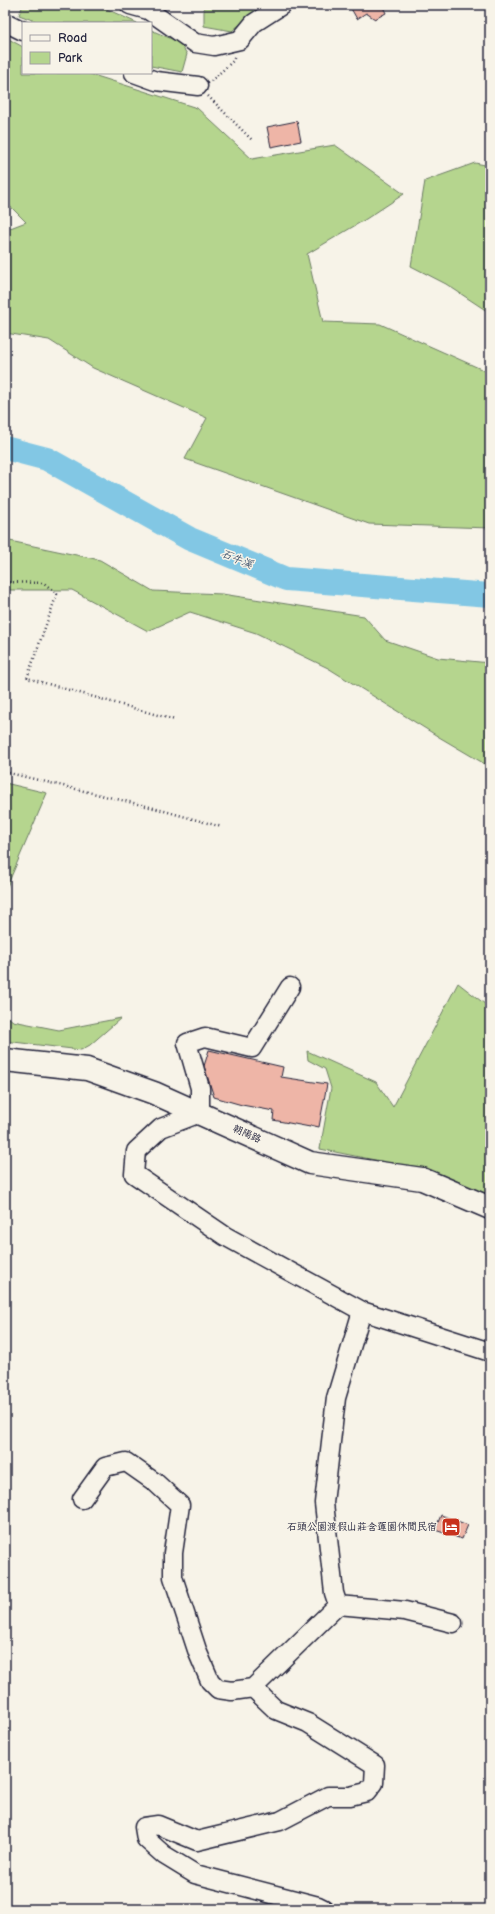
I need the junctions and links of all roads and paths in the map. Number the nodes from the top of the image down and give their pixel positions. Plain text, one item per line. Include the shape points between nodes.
1 (130, 5) edge
2 (282, 5) edge
3 (5, 22) edge
4 (22, 30) edge
5 (240, 40) junction
6 (137, 74) edge
7 (198, 86) junction
8 (252, 140) dead end
9 (5, 582) edge
10 (175, 720) dead end
11 (5, 772) edge
12 (222, 827) dead end
13 (290, 987) dead end
14 (5, 1060) edge
15 (200, 1113) junction
16 (490, 1208) edge
17 (362, 1310) junction
18 (490, 1352) edge
19 (82, 1499) dead end
20 (338, 1605) junction
21 (453, 1623) dead end
22 (254, 1688) junction
23 (324, 1909) edge

1 - 5 street via 148,10 195,43 214,46
2 - 5 street via 254,23
3 - 4 street
5 - 7 path via 233,61 209,83
6 - 7 street via 156,81
7 - 8 path
9 - 10 path via 44,583 57,594 26,678
11 - 12 path
13 - 15 street via 252,1048 205,1037 187,1043 200,1088
14 - 15 main road, 朝陽路 via 87,1069 154,1092
15 - 16 main road, 朝陽路 via 310,1163 422,1179
15 - 17 street via 161,1128 136,1151 134,1174 225,1236
17 - 18 street
17 - 20 street via 336,1398 324,1503 334,1593
19 - 22 street via 105,1467 126,1462 156,1483 180,1505 173,1553 174,1577 198,1653 210,1681 218,1689 232,1691
20 - 21 street via 405,1612
20 - 22 street
22 - 23 street via 276,1710 308,1723 375,1765 374,1783 367,1792 350,1796 328,1796 280,1821 197,1841 158,1825 144,1827 146,1839 164,1855 195,1874

